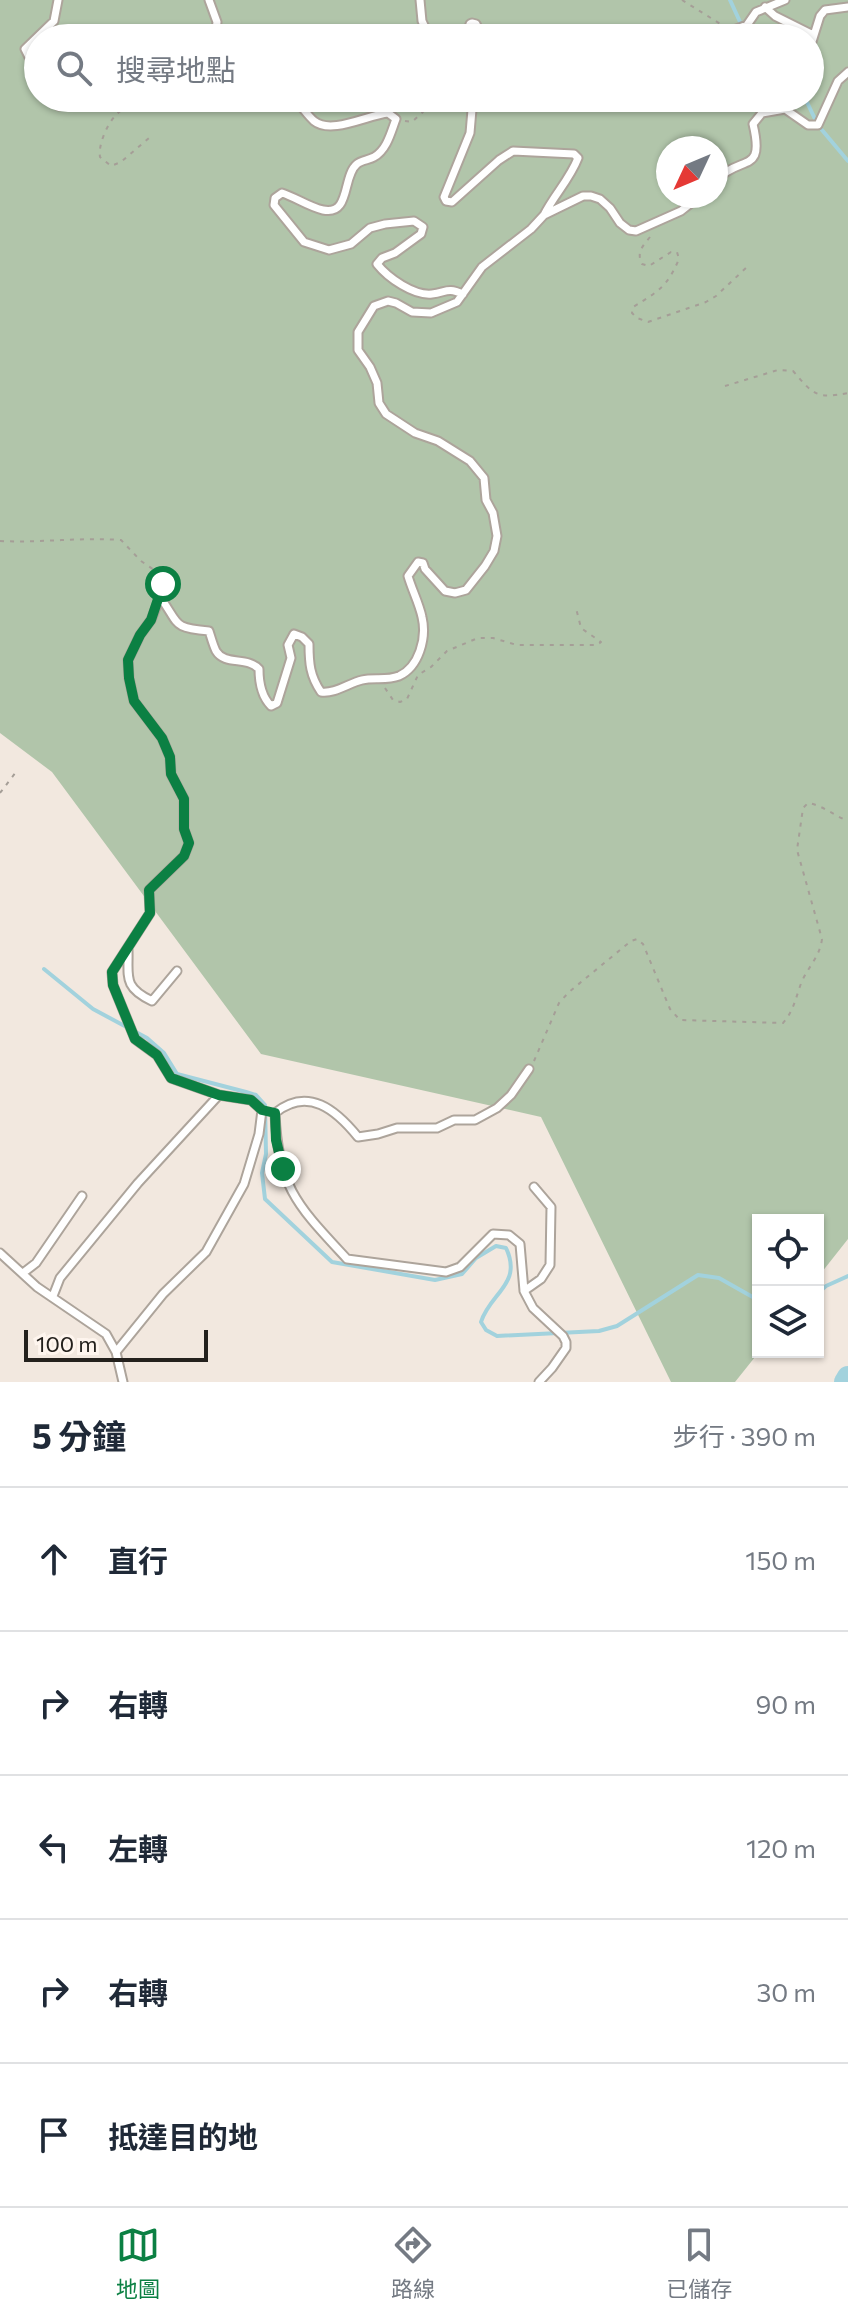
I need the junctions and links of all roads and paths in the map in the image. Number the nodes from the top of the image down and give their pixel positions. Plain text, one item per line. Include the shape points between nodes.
1 (58, 0) edge
2 (209, 0) edge
3 (420, 0) edge
4 (682, 0) edge
5 (785, 0) edge
6 (765, 7) junction
7 (848, 7) edge
8 (51, 24) edge
9 (217, 24) edge
10 (423, 24) edge
11 (721, 24) edge
12 (748, 24) edge
13 (791, 24) edge
14 (817, 24) edge
15 (848, 72) edge
16 (119, 112) edge
17 (307, 112) edge
18 (423, 112) edge
19 (472, 112) edge
20 (768, 112) edge
21 (789, 112) edge
22 (824, 112) edge
23 (824, 112) edge
24 (762, 113) joint
25 (396, 119) junction
26 (149, 138) dead end
27 (728, 172) edge
28 (685, 208) edge
29 (544, 215) junction
30 (658, 221) junction
31 (747, 267) dead end
32 (463, 294) junction
33 (725, 386) dead end
34 (848, 393) edge
35 (0, 541) edge
36 (160, 597) junction
37 (576, 608) dead end
38 (380, 680) junction
39 (16, 772) dead end
40 (0, 793) edge
41 (848, 821) edge
42 (127, 947) junction
43 (177, 971) dead end
44 (529, 1069) joint
45 (219, 1095) junction
46 (262, 1110) junction
47 (275, 1113) junction
48 (534, 1187) dead end
49 (82, 1196) dead end
50 (0, 1253) edge
51 (23, 1273) junction
52 (524, 1291) junction
53 (53, 1296) junction
54 (116, 1352) junction
55 (123, 1382) edge
56 (539, 1382) edge

1 - 8 lane
2 - 9 lane
3 - 10 lane
4 - 11 path
5 - 6 lane
6 - 12 lane
6 - 13 lane
7 - 14 lane via 825,10
15 - 23 lane
16 - 26 path via 108,126 100,157 111,166
17 - 25 lane via 323,127 375,114
18 - 25 path via 412,122
19 - 29 lane via 470,133 446,201 452,202 513,151 574,154 574,168
20 - 24 lane
21 - 22 lane via 808,125 818,125
24 - 27 lane via 753,124 757,153
25 - 32 lane via 377,156 349,173 340,206 323,210 282,193 274,205 304,242 329,250 351,244 370,228 414,221 423,227 421,234 377,264 419,294 451,289
28 - 30 lane
29 - 30 lane via 591,196 629,230
29 - 32 lane via 482,267
30 - 31 path via 639,250 639,259 649,266 671,252 679,259 671,279 633,307 637,318 648,322 706,302
32 - 38 lane via 431,313 382,302 358,332 358,350 377,383 386,414 470,461 484,478 497,536 494,551 466,590 445,591 418,562 408,576 422,615 419,655 413,667
33 - 34 path via 778,370 793,371 809,390 825,398
35 - 36 path via 121,540 163,576
36 - 38 lane via 172,619 186,629 209,631 223,658 254,664 271,706 277,703 294,634 309,644 311,672 321,692
36 - 42 lane via 128,660 129,678 134,701 170,757 171,774 184,799 189,843 184,856 149,890 150,913
37 - 38 path via 581,628 601,642 597,645 517,645 478,638 447,651 418,675 407,699 400,702
39 - 40 path
41 - 44 path via 817,804 803,808 797,850 822,939 783,1023 680,1020 637,939 559,1003
42 - 43 lane via 130,984 152,1001
42 - 45 lane via 112,972 113,985 135,1039 157,1055 171,1078
44 - 47 lane via 497,1108 475,1120 454,1120 437,1128 397,1128 358,1137 327,1106 294,1103
45 - 46 lane via 251,1100
45 - 53 lane via 138,1183 60,1278
46 - 47 lane
46 - 54 lane via 244,1184 206,1252
47 - 52 lane via 276,1140 290,1191 347,1259 446,1272 460,1267 493,1234 509,1235 520,1244
48 - 52 lane via 551,1207 550,1265
49 - 51 lane via 36,1263
50 - 51 lane
51 - 53 lane
52 - 56 lane via 566,1342
53 - 54 lane via 106,1334
54 - 55 lane

